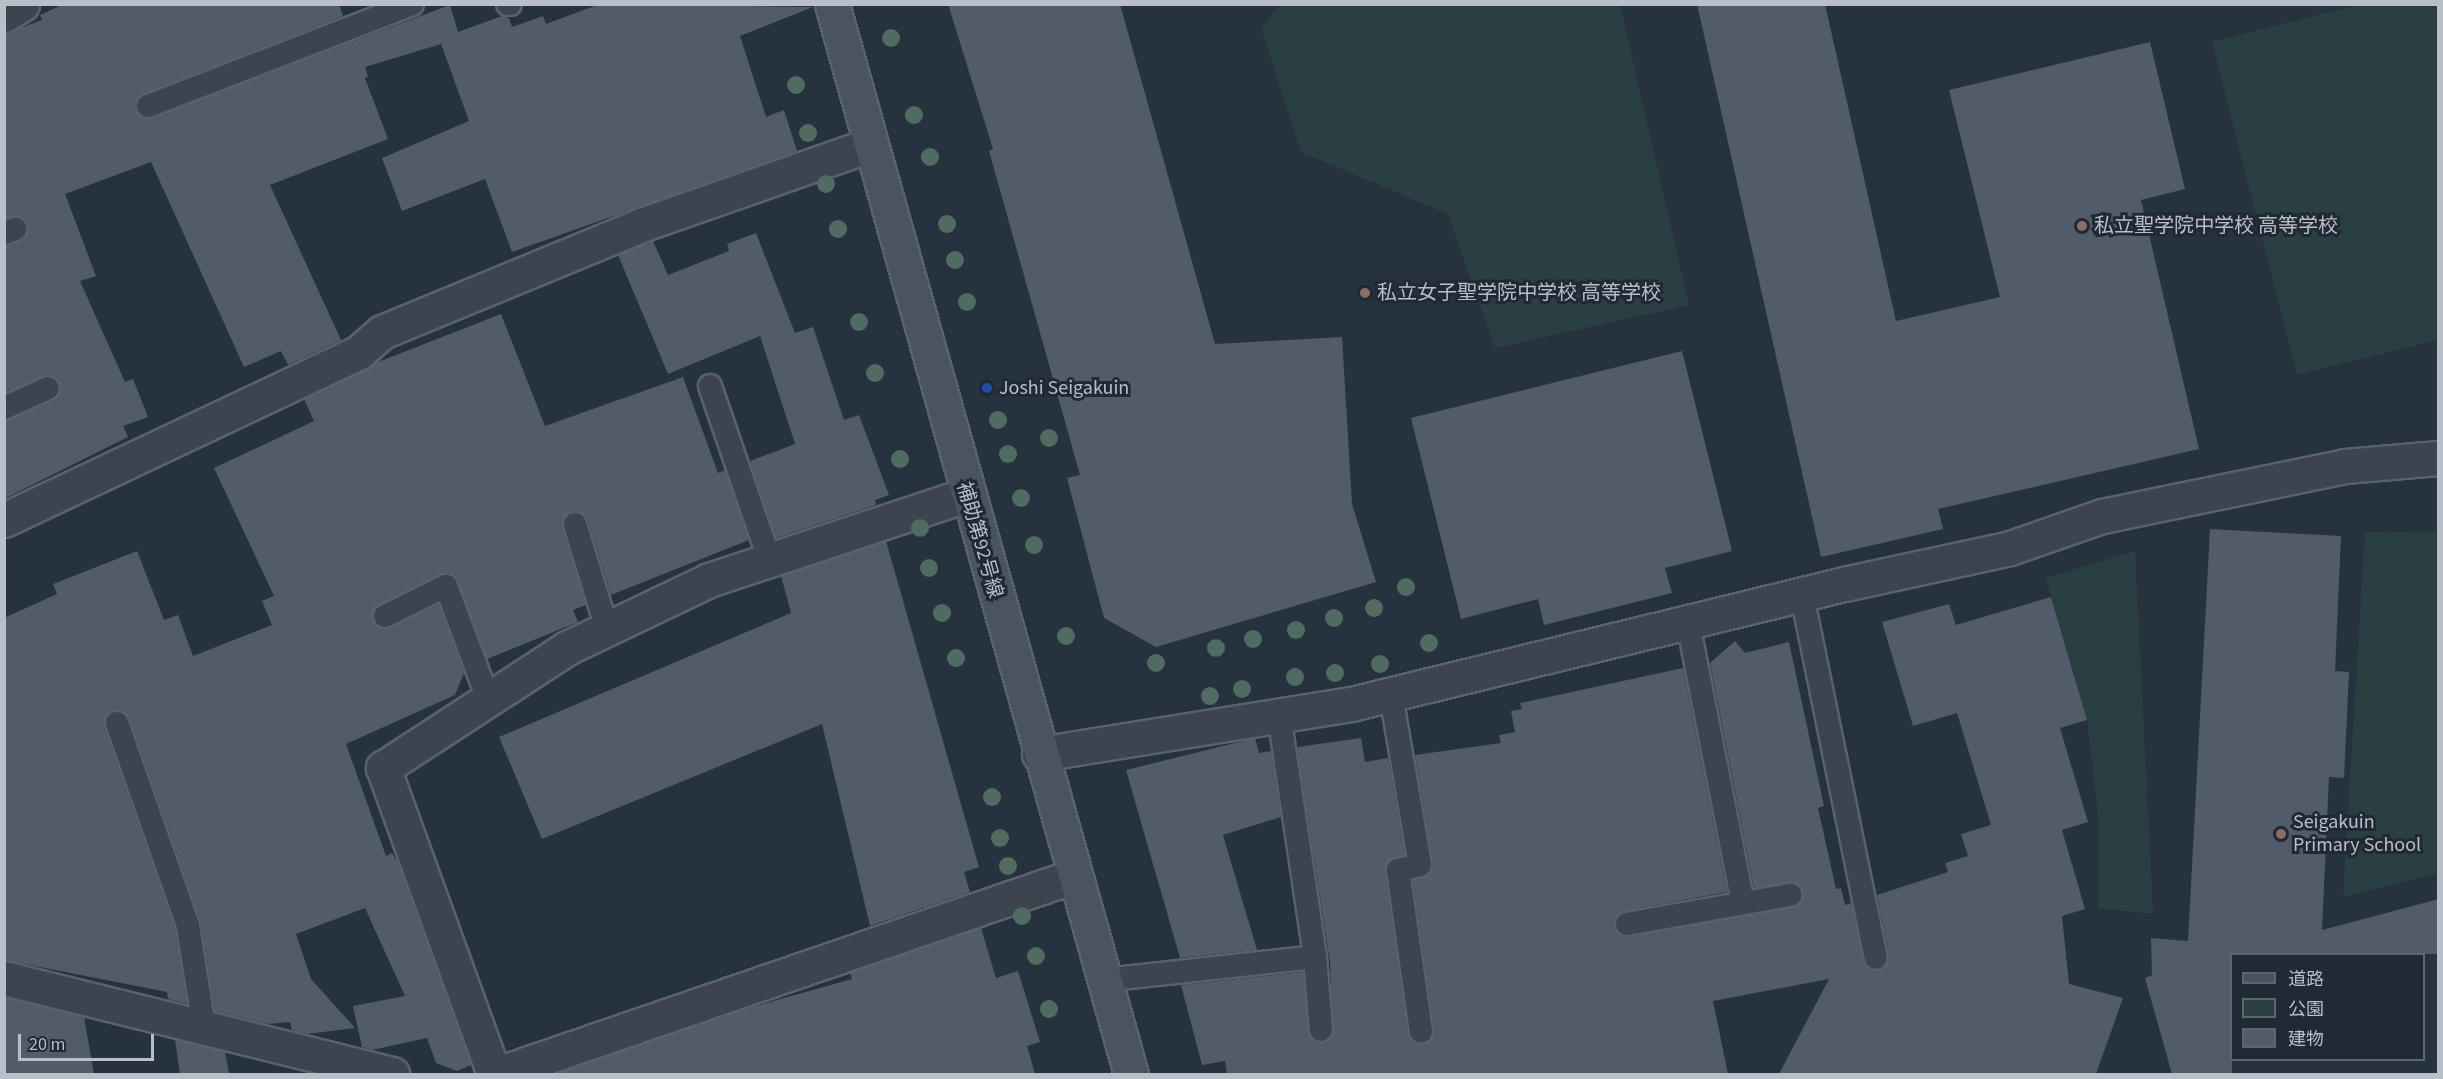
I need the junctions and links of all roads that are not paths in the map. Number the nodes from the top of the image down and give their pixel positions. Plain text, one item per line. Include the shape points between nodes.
1 (22, 4) edge
2 (412, 4) edge
3 (832, 4) edge
4 (4, 15) edge
5 (148, 106) dead end
6 (870, 144) junction
7 (710, 386) dead end
8 (48, 388) dead end
9 (4, 408) edge
10 (2439, 458) edge
11 (966, 495) junction
12 (4, 520) edge
13 (575, 524) dead end
14 (769, 558) junction
15 (1802, 595) junction
16 (385, 616) dead end
17 (1688, 623) junction
18 (607, 629) junction
19 (1390, 695) junction
20 (488, 699) junction
21 (1279, 715) junction
22 (117, 723) dead end
23 (1039, 754) junction
24 (1074, 876) junction
25 (1790, 895) dead end
26 (1743, 903) junction
27 (1627, 924) dead end
28 (1315, 957) junction
29 (1876, 958) dead end
30 (4, 978) edge
31 (1104, 980) junction
32 (204, 1027) junction
33 (1321, 1030) dead end
34 (1421, 1031) dead end
35 (292, 1062) edge
36 (392, 1074) edge
37 (496, 1074) edge
38 (1131, 1074) edge

1 - 4 street
2 - 5 lane
3 - 6 street, 補助第92号線
6 - 11 street, 補助第92号線
6 - 12 street via 641,225 382,332 359,352
7 - 14 lane
8 - 9 lane
10 - 15 street via 2345,466 2102,516 2010,548
11 - 14 street
11 - 23 street, 補助第92号線
13 - 18 lane
14 - 18 street via 709,580
15 - 17 street
15 - 29 lane
16 - 20 lane via 446,586
17 - 19 street
17 - 26 lane
18 - 20 street via 567,648
19 - 21 street
19 - 34 lane via 1420,865 1398,870
20 - 37 street via 383,768
21 - 23 street
21 - 28 lane
22 - 32 lane via 188,926
23 - 24 street, 補助第92号線
24 - 31 street, 補助第92号線
24 - 37 street
25 - 26 lane
26 - 27 lane
28 - 31 lane
28 - 33 lane
30 - 32 street
31 - 38 street, 補助第92号線
32 - 35 street
35 - 36 street

